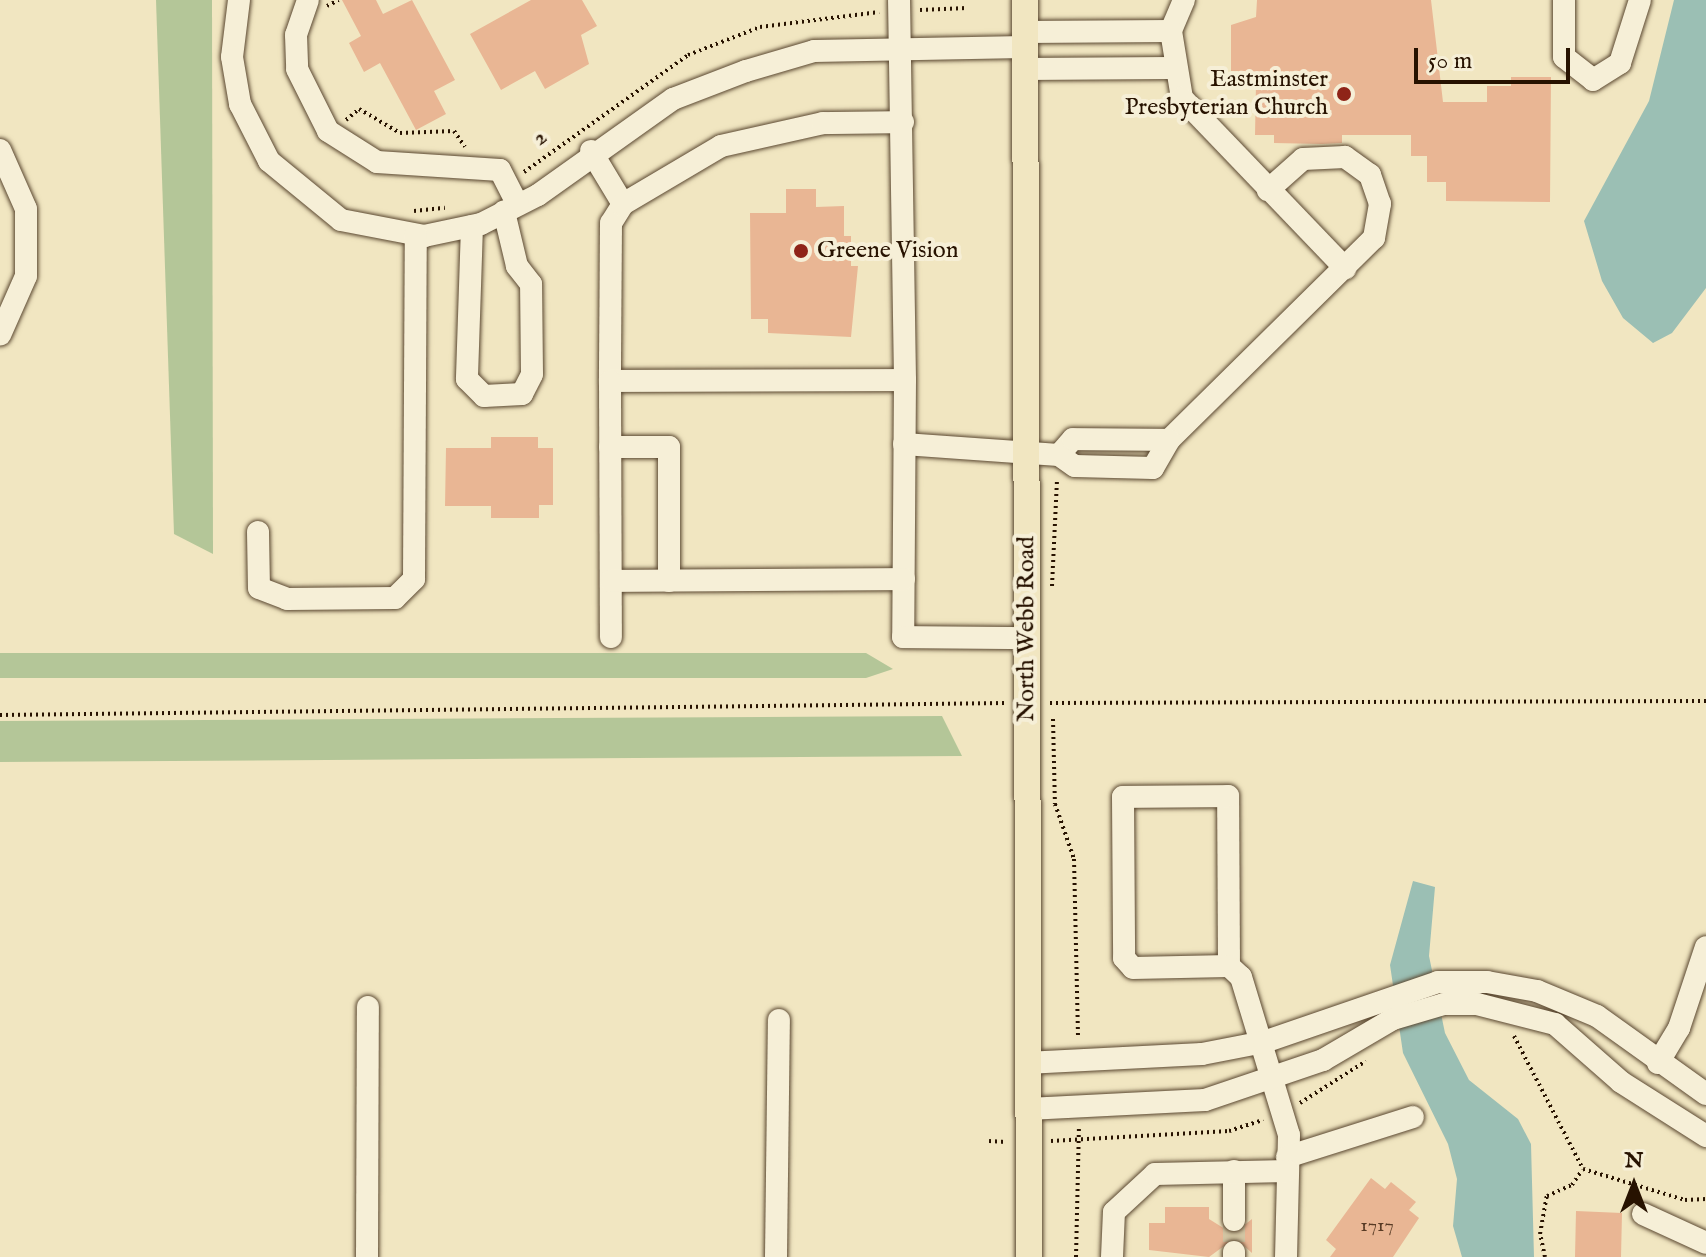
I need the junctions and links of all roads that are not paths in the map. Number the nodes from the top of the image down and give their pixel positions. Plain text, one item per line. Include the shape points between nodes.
1 (239, 0) edge
2 (1025, 0) edge
3 (1184, 0) edge
4 (1564, 0) edge
5 (1640, 0) edge
6 (899, 6) edge
7 (313, 9) edge
8 (1171, 31) junction
9 (900, 50) junction
10 (1025, 50) junction
11 (1171, 68) junction
12 (903, 122) junction
13 (0, 150) edge
14 (591, 151) junction
15 (1268, 190) junction
16 (623, 204) junction
17 (511, 209) junction
18 (472, 226) junction
19 (416, 235) junction
20 (1345, 268) junction
21 (0, 335) edge
22 (905, 380) junction
23 (610, 381) junction
24 (904, 444) junction
25 (610, 447) junction
26 (1026, 454) junction
27 (258, 532) dead end
28 (904, 579) junction
29 (611, 581) junction
30 (669, 581) junction
31 (611, 637) dead end
32 (1026, 638) junction
33 (1705, 951) edge
34 (1229, 966) junction
35 (368, 1007) dead end
36 (779, 1020) dead end
37 (1264, 1042) junction
38 (1026, 1063) junction
39 (1658, 1063) junction
40 (1274, 1079) junction
41 (1706, 1094) edge
42 (1028, 1109) junction
43 (1413, 1117) dead end
44 (1706, 1136) edge
45 (1287, 1164) junction
46 (1234, 1171) junction
47 (1643, 1214) dead end
48 (1234, 1220) tunnel mouth
49 (1706, 1243) edge
50 (367, 1257) edge
51 (776, 1257) edge
52 (1029, 1257) edge
53 (1112, 1257) edge
54 (1286, 1257) edge

1 - 19 street via 232,57 240,104 269,161 341,220
2 - 10 main road, North Webb Road
3 - 8 street
4 - 5 street via 1564,57 1593,80 1620,63
6 - 9 street
7 - 17 street via 296,35 297,69 328,131 377,162 500,170 510,181
8 - 10 street
8 - 11 street
9 - 10 street
9 - 12 street
9 - 14 street via 814,51 746,71 673,99
10 - 11 street
10 - 26 main road, North Webb Road
11 - 15 street via 1194,117
12 - 16 street via 823,123 721,146
12 - 22 street
13 - 21 street via 26,209 26,276
14 - 16 street
14 - 17 street
15 - 20 street
15 - 20 street via 1303,159 1345,157 1370,175 1380,204 1374,238
16 - 23 street via 611,223
17 - 18 street
17 - 18 street via 517,266 531,284 532,374 522,394 484,396 467,379
18 - 19 street
19 - 27 street via 414,579 395,598 287,599 259,588
20 - 26 street via 1169,440 1153,468 1075,466 1056,455
22 - 23 street
22 - 24 street
23 - 25 street
24 - 26 street
24 - 28 street
25 - 29 street
25 - 30 street via 669,447
26 - 32 main road, North Webb Road
28 - 30 street
28 - 32 street via 903,637
29 - 30 street
29 - 31 street
32 - 38 main road, North Webb Road
33 - 39 street via 1679,1028
34 - 34 street via 1133,968 1124,958 1123,797 1228,796
34 - 37 street via 1241,977
35 - 50 street
36 - 51 street
37 - 38 street
37 - 39 street via 1385,996 1438,982 1537,991 1597,1016
37 - 40 street
38 - 42 main road, North Webb Road
39 - 41 street
40 - 42 street via 1205,1100
40 - 44 street via 1393,1019 1444,1004 1531,1013 1555,1024 1631,1089
40 - 45 street
42 - 52 main road, North Webb Road
43 - 45 street
45 - 46 street
45 - 54 street
46 - 48 street
46 - 53 street via 1170,1171 1140,1181 1114,1212
47 - 49 street

